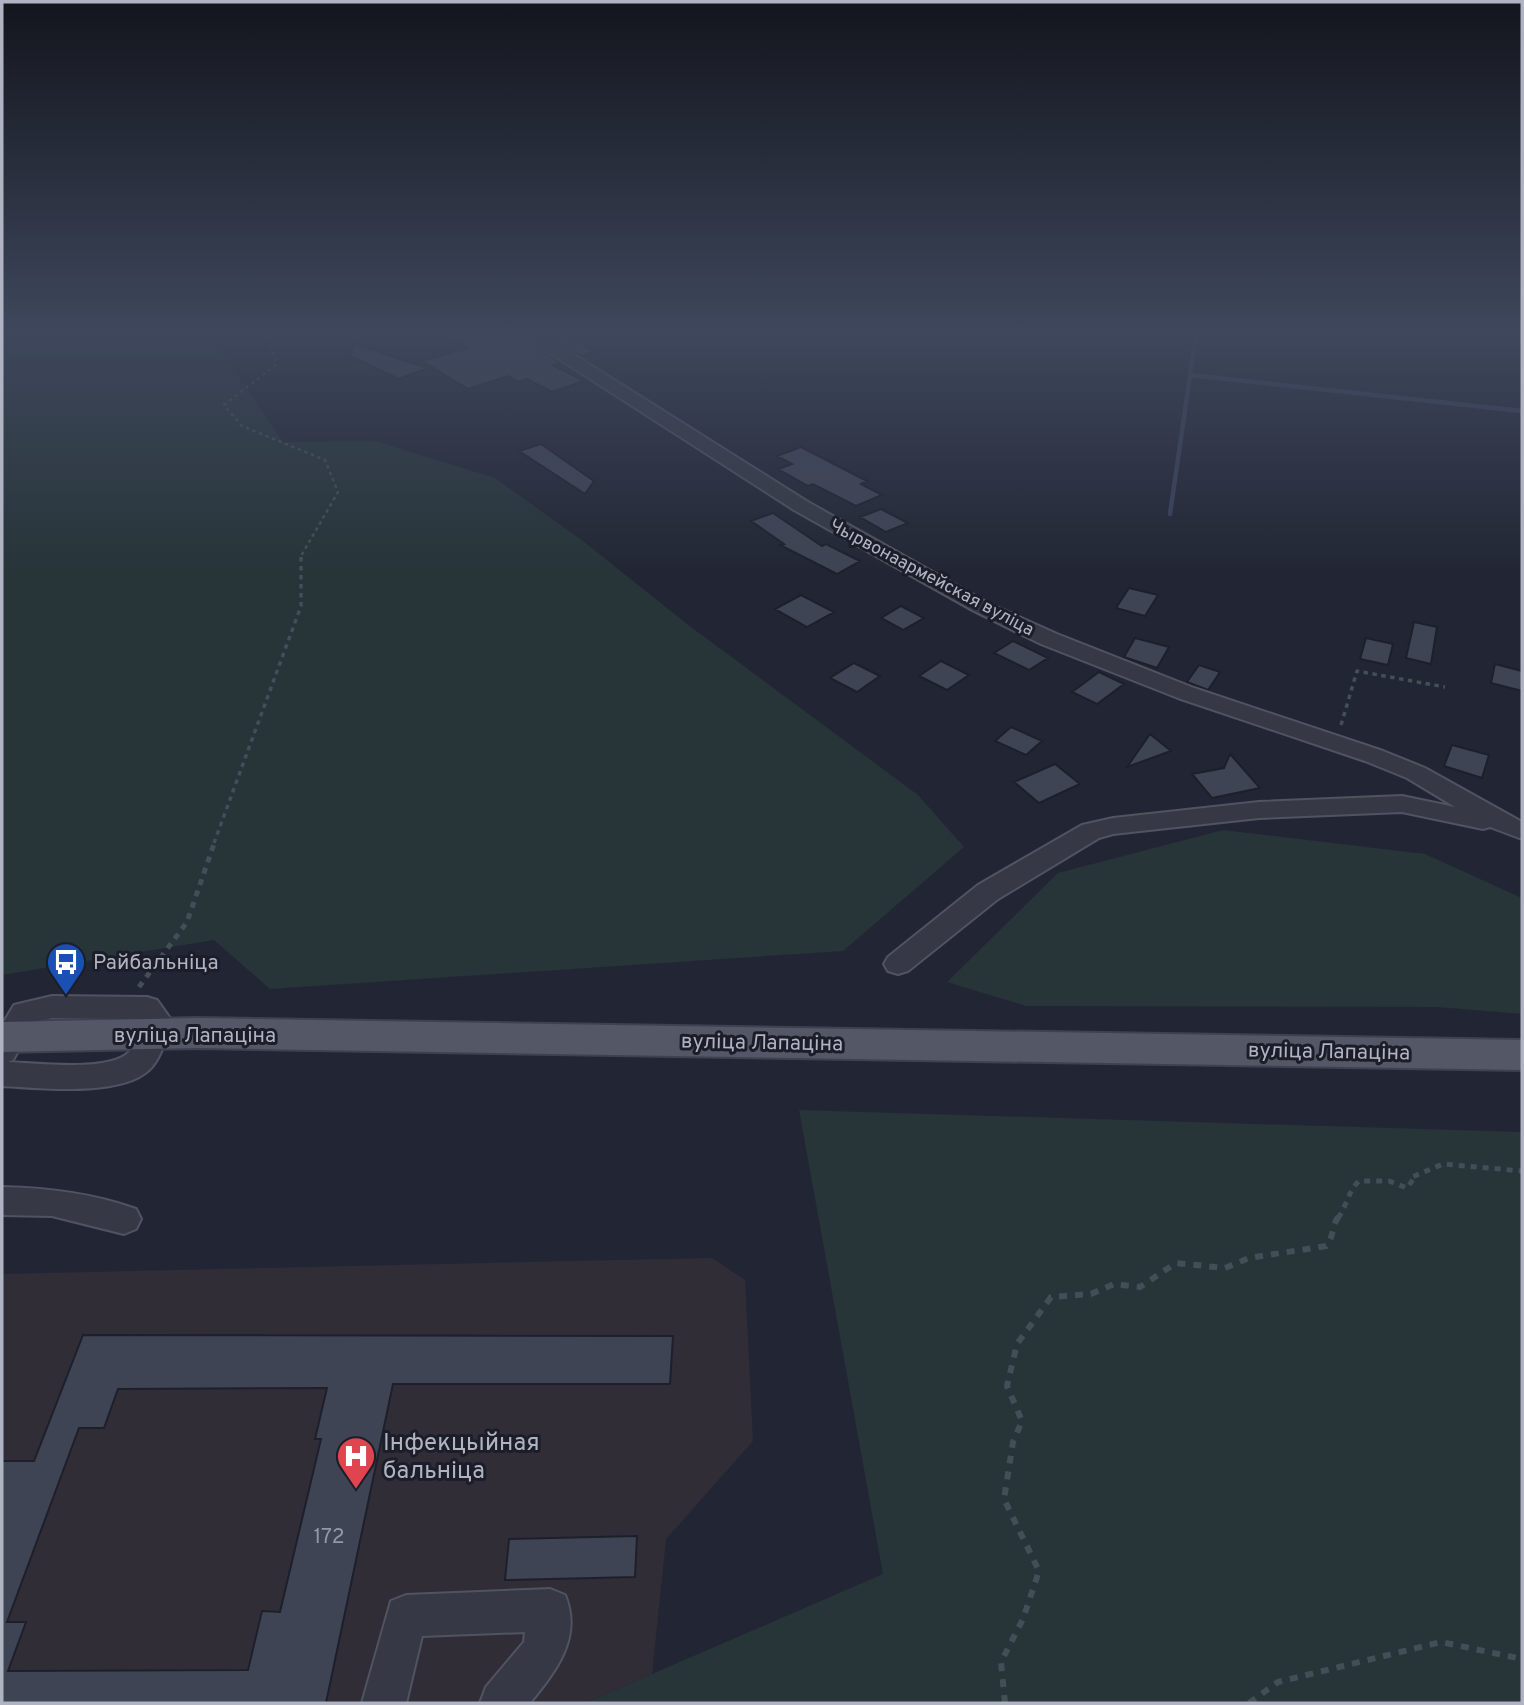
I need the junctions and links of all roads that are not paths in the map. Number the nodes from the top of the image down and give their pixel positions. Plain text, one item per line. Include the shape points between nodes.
1 (656, 414) edge
2 (1514, 828) edge
3 (898, 964) dead end
4 (152, 1034) junction
5 (4, 1042) edge
6 (1522, 1055) edge
7 (2, 1074) edge
8 (2, 1201) edge
9 (124, 1219) dead end
10 (384, 1703) edge
11 (502, 1703) edge

1 - 2 street, Чырвонаармейская вуліца via 801,506 981,607 1186,693 1416,773
2 - 3 street via 1402,804 1259,810 1113,826 1091,831 988,892
4 - 5 main road, вуліца Лапаціна
4 - 5 street via 157,1021 147,1008 52,1007 24,1013
4 - 6 main road, вуліца Лапаціна
4 - 7 street via 141,1060 130,1069 99,1074
8 - 9 street via 52,1202
10 - 11 street via 406,1616 550,1610 544,1651

